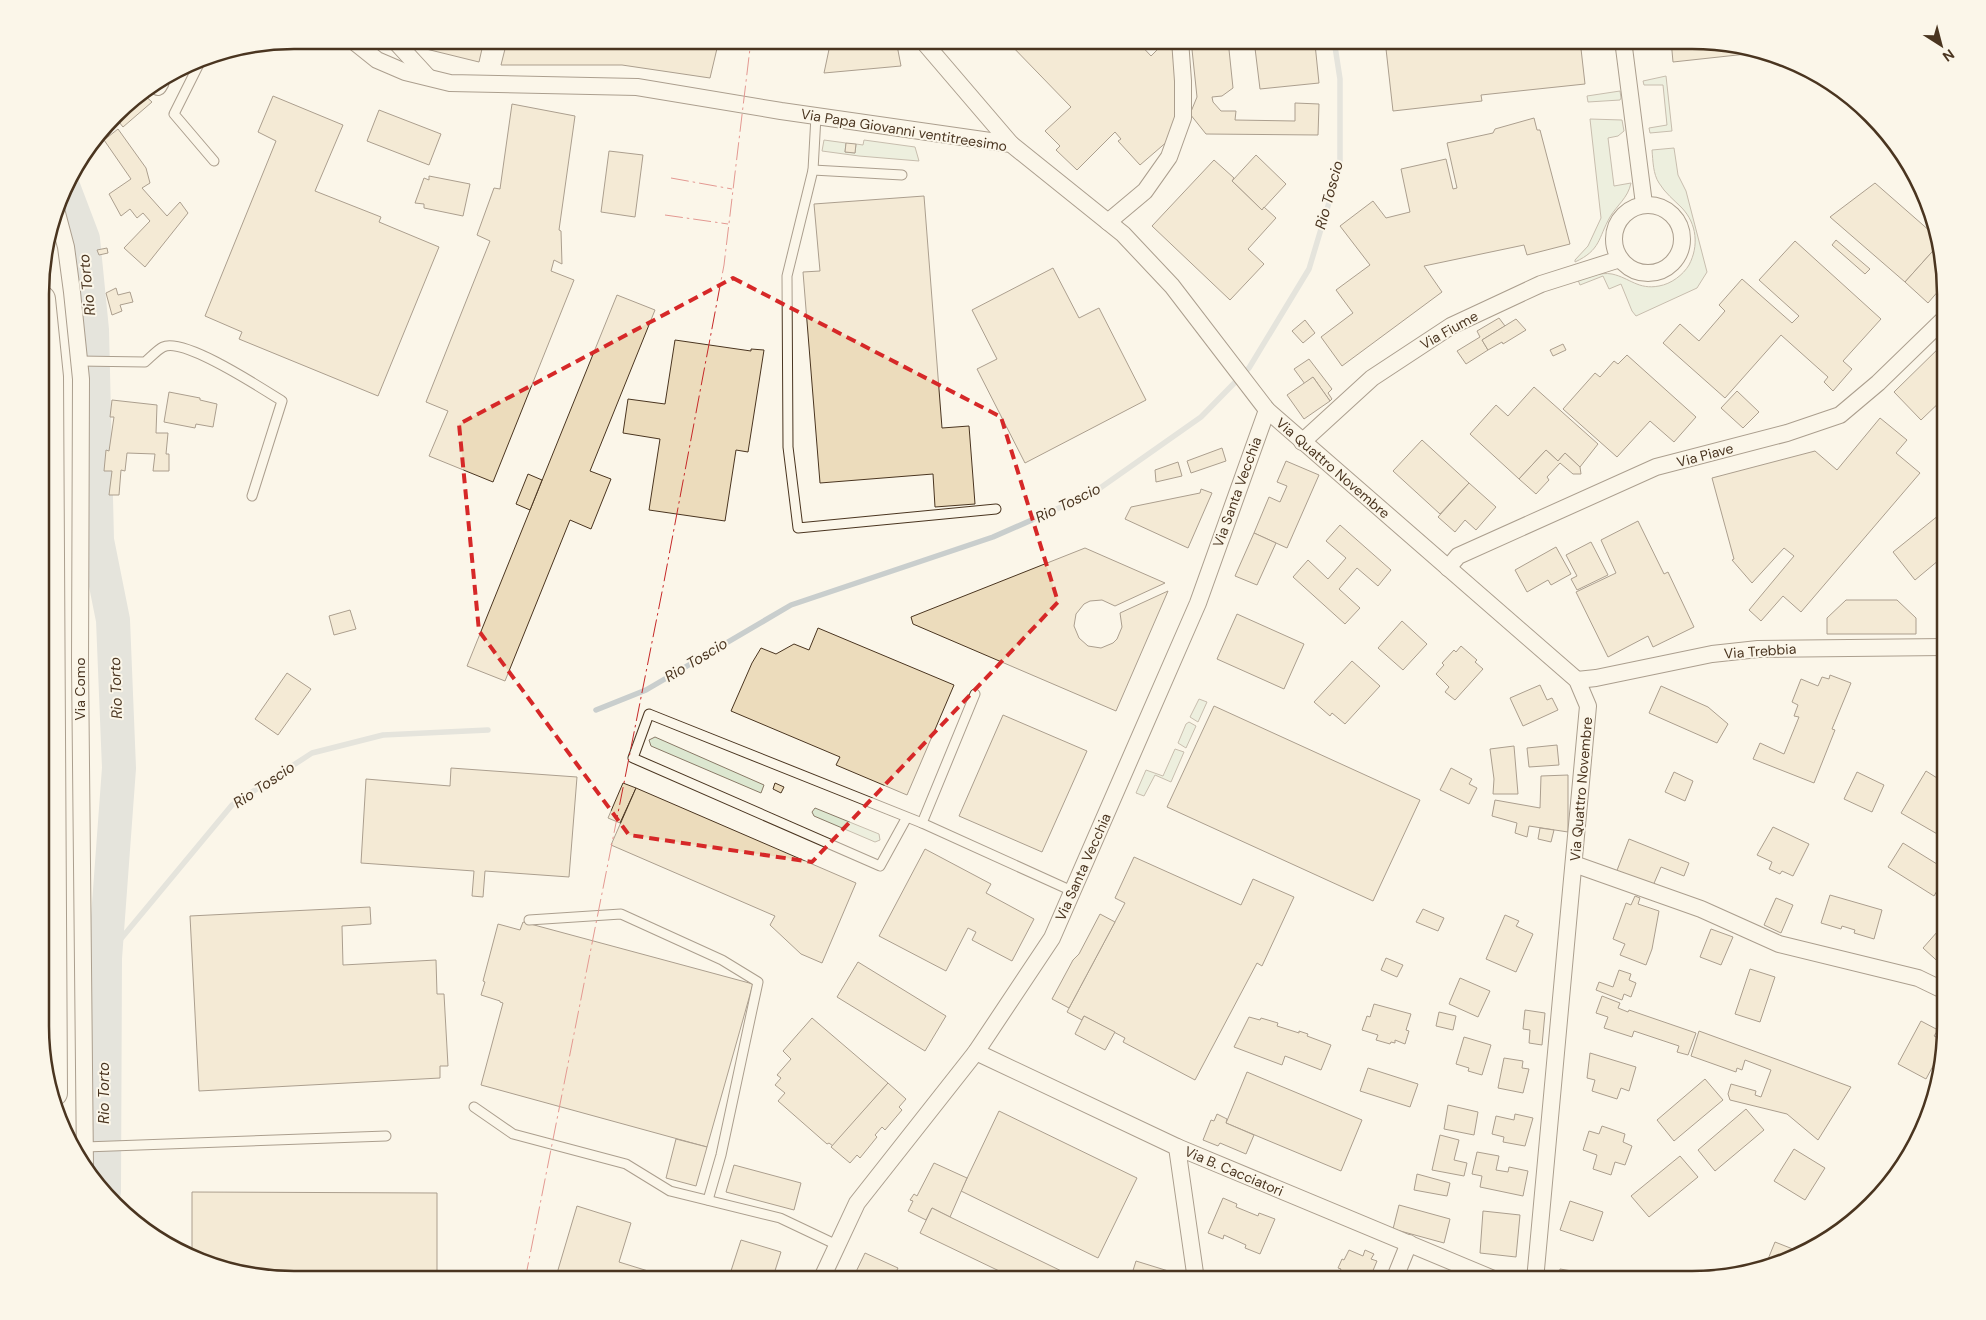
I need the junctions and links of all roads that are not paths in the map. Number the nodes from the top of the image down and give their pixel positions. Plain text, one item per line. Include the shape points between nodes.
1 (363, 49) edge
2 (402, 49) edge
3 (930, 49) edge
4 (1181, 49) edge
5 (1624, 49) edge
6 (197, 69) edge
7 (428, 77) junction
8 (816, 116) junction
9 (1011, 144) junction
10 (214, 160) dead end
11 (813, 170) junction
12 (902, 175) dead end
13 (1644, 204) junction
14 (1108, 222) junction
15 (59, 223) edge
16 (1620, 259) junction
17 (1937, 327) edge
18 (82, 362) junction
19 (49, 367) edge
20 (1267, 410) junction
21 (1302, 442) junction
22 (252, 496) dead end
23 (996, 509) dead end
24 (1448, 568) junction
25 (1937, 647) edge
26 (1577, 680) junction
27 (975, 694) dead end
28 (907, 817) junction
29 (922, 823) junction
30 (1574, 864) junction
31 (1072, 891) junction
32 (529, 920) dead end
33 (1937, 987) edge
34 (976, 1052) junction
35 (54, 1078) edge
36 (474, 1107) dead end
37 (386, 1136) dead end
38 (92, 1147) junction
39 (1177, 1147) junction
40 (88, 1159) edge
41 (708, 1200) junction
42 (1409, 1244) junction
43 (837, 1245) junction
44 (825, 1271) edge
45 (1195, 1271) edge
46 (1398, 1271) edge
47 (1474, 1271) edge
48 (1536, 1271) edge

1 - 7 street, Via Papa Giovanni ventitreesimo via 377,60 404,72
2 - 7 street
3 - 9 street
4 - 14 street via 1183,118 1168,157 1145,191
5 - 13 street
6 - 10 lane via 174,114
7 - 8 street, Via Papa Giovanni ventitreesimo via 450,83 637,87
8 - 9 street, Via Papa Giovanni ventitreesimo
8 - 11 lane
9 - 14 street, Via Papa Giovanni ventitreesimo
11 - 12 lane
11 - 23 lane via 787,276 788,447 798,528
13 - 16 street via 1621,218 1614,233
13 - 16 street via 1657,205 1676,218 1682,230 1678,256 1668,267 1649,273 1631,269
14 - 20 street, Via Papa Giovanni ventitreesimo via 1172,286
15 - 18 street, Via Como
16 - 21 street, Via Fiume via 1541,284 1451,326 1372,378
17 - 24 street, Via Piave via 1840,415 1787,434 1656,467 1458,556
18 - 22 lane via 145,362 163,346 176,346 211,358 282,401
18 - 38 street, Via Como via 80,663
19 - 35 main road
20 - 21 street, Via Quattro Novembre
20 - 31 street, Via Santa Vecchia via 1198,603
21 - 24 street, Via Quattro Novembre
24 - 26 street, Via Quattro Novembre
25 - 26 street, Via Trebbia via 1758,650 1712,654
26 - 30 street, Via Quattro Novembre via 1588,706
27 - 29 lane
28 - 28 lane via 649,714 633,758 880,866
28 - 29 lane
29 - 31 lane
30 - 33 street via 1701,909 1778,944 1918,978
30 - 48 street, Via Quattro Novembre
31 - 34 street, Via Santa Vecchia via 1052,938
32 - 41 lane via 621,914 722,960 758,982 721,1155
34 - 39 street, Via B. Cacciatori
34 - 43 street, Via Santa Vecchia via 857,1203
36 - 41 lane via 514,1134 626,1164 670,1191
37 - 38 lane
38 - 40 street, Via Como
39 - 42 street, Via B. Cacciatori
39 - 45 street
41 - 43 lane via 780,1218
42 - 46 street
42 - 47 street, Via B. Cacciatori
43 - 44 street, Via Santa Vecchia

